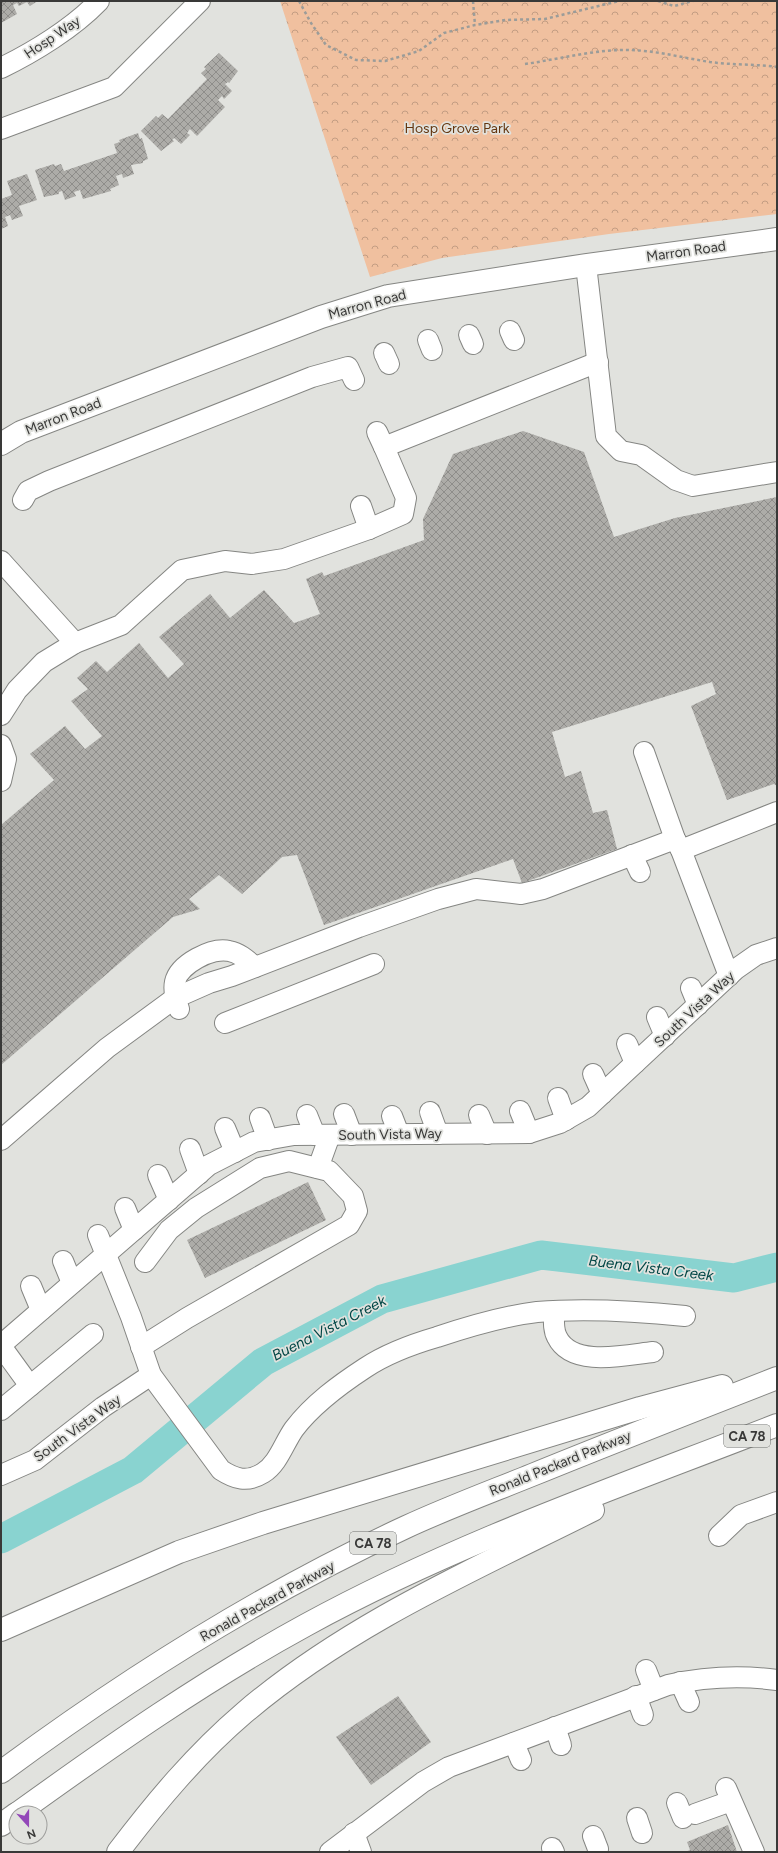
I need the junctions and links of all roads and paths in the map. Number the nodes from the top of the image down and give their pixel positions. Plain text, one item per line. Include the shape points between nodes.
1 (99, 1) edge
2 (200, 1) edge
3 (299, 1) edge
4 (473, 1) edge
5 (619, 1) edge
6 (658, 1) edge
7 (693, 1) edge
8 (475, 25) junction
9 (525, 64) dead end
10 (777, 67) edge
11 (1, 68) edge
12 (1, 129) edge
13 (777, 239) edge
14 (586, 265) junction
15 (598, 362) junction
16 (351, 374) dead end
17 (1, 444) edge
18 (777, 472) edge
19 (23, 500) dead end
20 (361, 506) dead end
21 (369, 529) junction
22 (1, 561) edge
23 (75, 643) junction
24 (1, 715) edge
25 (1, 745) edge
26 (644, 752) dead end
27 (1, 781) edge
28 (777, 812) edge
29 (678, 844) junction
30 (476, 889) junction
31 (485, 907) dead end
32 (777, 948) edge
33 (374, 964) dead end
34 (255, 967) junction
35 (729, 976) junction
36 (177, 1005) junction
37 (657, 1017) dead end
38 (224, 1023) dead end
39 (665, 1036) junction
40 (627, 1044) dead end
41 (635, 1063) junction
42 (593, 1074) dead end
43 (602, 1094) junction
44 (558, 1098) dead end
45 (520, 1111) dead end
46 (430, 1112) dead end
47 (344, 1114) dead end
48 (307, 1115) dead end
49 (480, 1115) dead end
50 (260, 1118) dead end
51 (566, 1120) junction
52 (225, 1128) dead end
53 (529, 1133) junction
54 (438, 1134) junction
55 (487, 1134) junction
56 (323, 1135) junction
57 (352, 1135) junction
58 (9, 1139) edge
59 (261, 1141) junction
60 (190, 1149) dead end
61 (235, 1152) junction
62 (260, 1168) junction
63 (318, 1168) junction
64 (199, 1174) junction
65 (158, 1175) dead end
66 (162, 1205) junction
67 (125, 1208) dead end
68 (134, 1230) junction
69 (169, 1230) junction
70 (98, 1235) dead end
71 (106, 1254) junction
72 (63, 1261) dead end
73 (145, 1262) dead end
74 (72, 1283) junction
75 (31, 1286) dead end
76 (41, 1310) junction
77 (554, 1312) junction
78 (685, 1316) dead end
79 (93, 1334) dead end
80 (3, 1339) edge
81 (141, 1347) junction
82 (653, 1352) dead end
83 (777, 1372) edge
84 (150, 1375) junction
85 (777, 1378) edge
86 (30, 1386) junction
87 (1, 1410) edge
88 (777, 1425) edge
89 (718, 1448) junction
90 (1, 1475) edge
91 (777, 1502) edge
92 (719, 1536) dead end
93 (1, 1630) edge
94 (646, 1670) dead end
95 (777, 1680) edge
96 (680, 1682) junction
97 (644, 1700) junction
98 (688, 1702) dead end
99 (1, 1772) edge
100 (29, 1805) edge
101 (685, 1812) dead end
102 (354, 1833) junction
103 (118, 1852) edge
104 (330, 1852) edge
105 (361, 1852) edge
106 (754, 1852) edge

1 - 11 street, Hosp Way via 86,14 29,54
2 - 12 street via 114,87
3 - 8 path via 326,45 356,60 385,61 420,51 444,33
4 - 8 path
5 - 8 path via 545,19 505,20
6 - 7 path via 674,6
9 - 10 path via 595,52 631,50 679,55 711,62
13 - 14 main road, Marron Road
14 - 15 street
14 - 17 main road, Marron Road via 388,296 292,328 21,432
15 - 18 street via 606,436 621,451 641,455 676,480 693,486
15 - 21 street via 567,366 380,440 406,498 403,514
16 - 19 street via 315,385 173,442 134,454 53,486 28,491
20 - 21 street
21 - 23 street via 328,535 284,558 271,561 252,564 225,561 182,570 121,625
22 - 23 street
23 - 24 street via 44,662 17,690
25 - 27 street via 6,760
26 - 29 street
28 - 29 street via 760,826 722,841
29 - 30 street via 636,864 564,890 523,901
29 - 35 street
30 - 31 street
30 - 34 street via 402,920
32 - 35 street, South Vista Way via 756,955
33 - 38 street via 303,998 267,1012
34 - 36 street
34 - 36 street via 241,955 228,950 212,951 194,959 182,970 175,982
35 - 39 street, South Vista Way via 694,996
36 - 58 street via 110,1054 47,1110
37 - 39 street
39 - 41 street, South Vista Way
40 - 41 street
41 - 43 street, South Vista Way
42 - 43 street
43 - 51 street, South Vista Way via 588,1107
44 - 51 street
45 - 53 street
46 - 54 street
47 - 57 street
48 - 56 street
49 - 55 street
50 - 59 street
51 - 53 street, South Vista Way
52 - 61 street
53 - 55 street, South Vista Way
54 - 55 street, South Vista Way
54 - 57 street, South Vista Way via 395,1125
56 - 57 street, South Vista Way
56 - 59 street, South Vista Way via 294,1135
56 - 63 street
59 - 61 street, South Vista Way
59 - 62 street
60 - 64 street
61 - 64 street, South Vista Way via 209,1165
62 - 63 street via 289,1161
62 - 69 street via 196,1208
63 - 81 street via 329,1171 353,1196 357,1211 349,1225
64 - 66 street, South Vista Way
65 - 66 street
66 - 68 street, South Vista Way
66 - 69 street
67 - 68 street
68 - 71 street, South Vista Way
69 - 73 street
70 - 71 street
71 - 74 street, South Vista Way
71 - 81 street
72 - 74 street
74 - 76 street, South Vista Way
75 - 76 street
76 - 80 street, South Vista Way
77 - 78 street via 622,1310
77 - 82 street via 556,1336 563,1345 586,1358
77 - 84 street via 537,1312 480,1323 415,1344 366,1367 319,1401 294,1430 274,1462 263,1473 249,1478 234,1479 221,1470
79 - 86 street
80 - 86 street
81 - 84 street
83 - 93 main road via 640,1408 263,1523 179,1552
84 - 90 street, South Vista Way via 103,1407 35,1460
85 - 99 main road, Ronald Packard Parkway / CA 78 via 451,1508 359,1550 196,1640 122,1686
86 - 87 street
88 - 89 main road, CA 78
89 - 100 main road, CA 78 via 519,1525 443,1558 306,1625 209,1682 122,1738
89 - 103 main road via 410,1602 344,1641 280,1685 244,1714 174,1782
91 - 92 street via 741,1516
94 - 97 street
95 - 96 street via 748,1676 700,1678
96 - 97 street
96 - 98 street
97 - 102 street via 476,1767 449,1767 435,1785 399,1809
101 - 106 street via 729,1794
102 - 104 street
102 - 105 street

